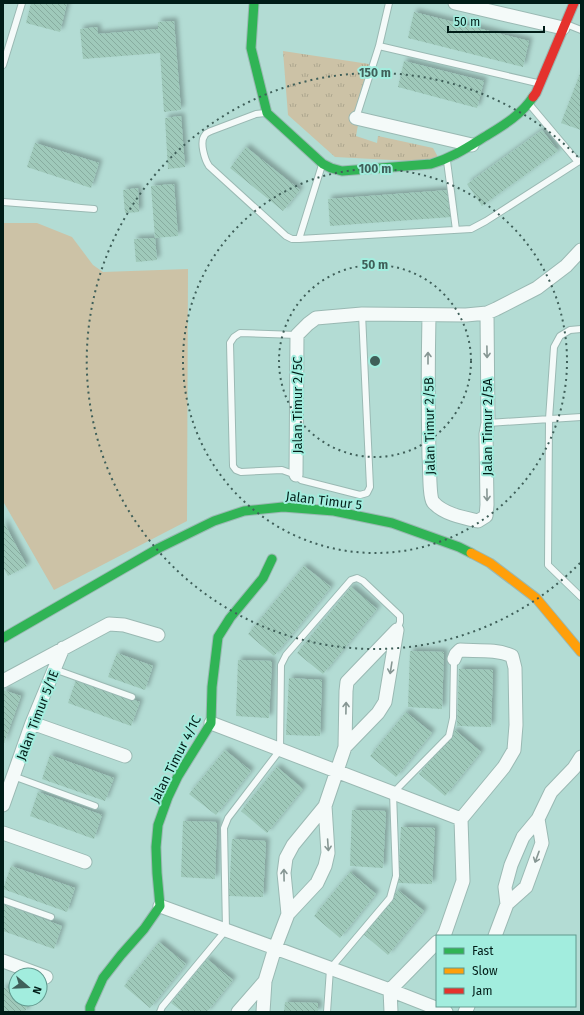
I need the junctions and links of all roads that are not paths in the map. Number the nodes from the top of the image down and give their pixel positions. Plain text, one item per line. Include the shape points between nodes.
1 (22, 3) edge
2 (254, 3) edge
3 (389, 3) edge
4 (455, 3) edge
5 (574, 3) edge
6 (564, 26) junction
7 (581, 30) edge
8 (379, 46) junction
9 (3, 65) edge
10 (540, 84) junction
11 (529, 104) junction
12 (266, 113) junction
13 (356, 118) joint
14 (472, 145) junction
15 (447, 159) junction
16 (579, 161) edge
17 (323, 164) junction
18 (3, 202) edge
19 (94, 209) dead end
20 (456, 230) junction
21 (299, 240) junction
22 (581, 250) edge
23 (486, 313) junction
24 (362, 314) junction
25 (429, 315) junction
26 (581, 329) edge
27 (297, 335) junction
28 (581, 417) edge
29 (549, 419) junction
30 (488, 423) junction
31 (296, 475) junction
32 (463, 518) joint
33 (272, 559) dead end
34 (581, 597) edge
35 (397, 630) junction
36 (158, 635) dead end
37 (3, 638) edge
38 (63, 648) junction
39 (581, 652) edge
40 (454, 659) joint
41 (54, 670) junction
42 (3, 681) edge
43 (132, 696) dead end
44 (32, 723) junction
45 (211, 723) junction
46 (345, 747) junction
47 (280, 750) junction
48 (125, 756) dead end
49 (579, 763) edge
50 (336, 771) junction
51 (13, 776) junction
52 (393, 794) junction
53 (3, 805) edge
54 (95, 806) dead end
55 (325, 806) junction
56 (538, 819) junction
57 (461, 820) junction
58 (3, 833) edge
59 (85, 862) dead end
60 (3, 900) edge
61 (508, 904) junction
62 (160, 906) junction
63 (288, 914) junction
64 (51, 917) dead end
65 (226, 930) junction
66 (444, 935) edge
67 (495, 935) edge
68 (436, 943) edge
69 (275, 948) junction
70 (3, 962) edge
71 (17, 967) edge
72 (330, 968) junction
73 (265, 981) junction
74 (390, 990) junction
75 (90, 1012) edge
76 (160, 1012) edge
77 (238, 1012) edge
78 (263, 1012) edge
79 (327, 1012) edge
80 (391, 1012) edge
81 (446, 1012) edge

1 - 9 lane
2 - 12 street via 251,48
3 - 8 lane
4 - 6 street
5 - 6 street
6 - 7 lane
6 - 10 street
8 - 10 lane
8 - 13 lane
10 - 11 street
11 - 14 street via 511,121
11 - 16 lane
12 - 17 street
12 - 21 lane via 256,114 205,135 204,156 209,166 286,236
13 - 14 street
14 - 15 street
15 - 17 street via 431,164 342,171
15 - 20 lane
16 - 20 lane via 477,226
17 - 21 lane
18 - 19 lane
20 - 21 lane
22 - 23 street via 566,266 537,288
23 - 25 street
23 -> 30 street, Jalan Timur 2/5A
24 - 25 street
24 - 27 street via 316,318
24 - 31 lane via 370,487 367,493 360,495 301,480
32 -> 25 street, Jalan Timur 2/5B via 441,509 432,501 428,407
26 - 29 lane via 570,330 560,336 554,347
27 - 31 street, Jalan Timur 2/5C
27 - 31 lane via 240,333 230,343 233,466 241,472 282,470
28 - 29 lane
29 - 30 lane
29 - 34 lane via 548,565
30 -> 32 street, Jalan Timur 2/5A via 486,516 478,521
33 - 45 street, Jalan Timur 4/1C via 263,578 218,637
35 -> 46 street via 384,702 378,713
46 -> 35 street via 347,682
35 - 47 lane via 400,616 364,581 357,578 350,580 286,655 281,665
36 - 38 street via 124,625 109,624
37 - 39 street, Jalan Timur 5 via 159,548 214,521 244,511 282,507 334,511 392,523 459,547 490,563 536,598
38 - 41 street, Jalan Timur 5/1E
38 - 42 street
40 - 52 lane via 453,718 449,736
40 - 57 street via 460,650 505,653 512,656 515,668 514,750 504,767
41 - 43 lane
41 - 44 street, Jalan Timur 5/1E
44 - 48 street
44 - 51 street, Jalan Timur 5/1E
45 - 47 street
45 - 62 street, Jalan Timur 4/1C via 171,790 158,825 156,873
46 - 50 street
47 - 50 street
47 - 65 lane via 228,818 224,828
49 - 56 street via 551,792
50 - 52 street
50 - 55 street
51 - 53 street, Jalan Timur 5/1E
51 - 54 lane
52 - 57 street
52 - 72 lane via 396,876 390,898
55 -> 63 street via 328,852 325,866 316,883
63 -> 55 street via 284,873 286,858 293,845
56 - 61 street via 523,837 511,865 505,887
56 -> 61 street via 542,843 540,851 526,887
57 - 66 street via 463,881
58 - 59 street
60 - 64 lane
61 - 67 street
62 - 65 street
62 - 75 street via 103,978
63 - 69 street
65 - 69 street
65 - 76 lane
68 - 74 street
69 - 72 street
69 - 73 street
70 - 71 street
72 - 74 street
72 - 79 lane
73 - 77 street
73 - 78 street
74 - 80 street
74 - 81 street

